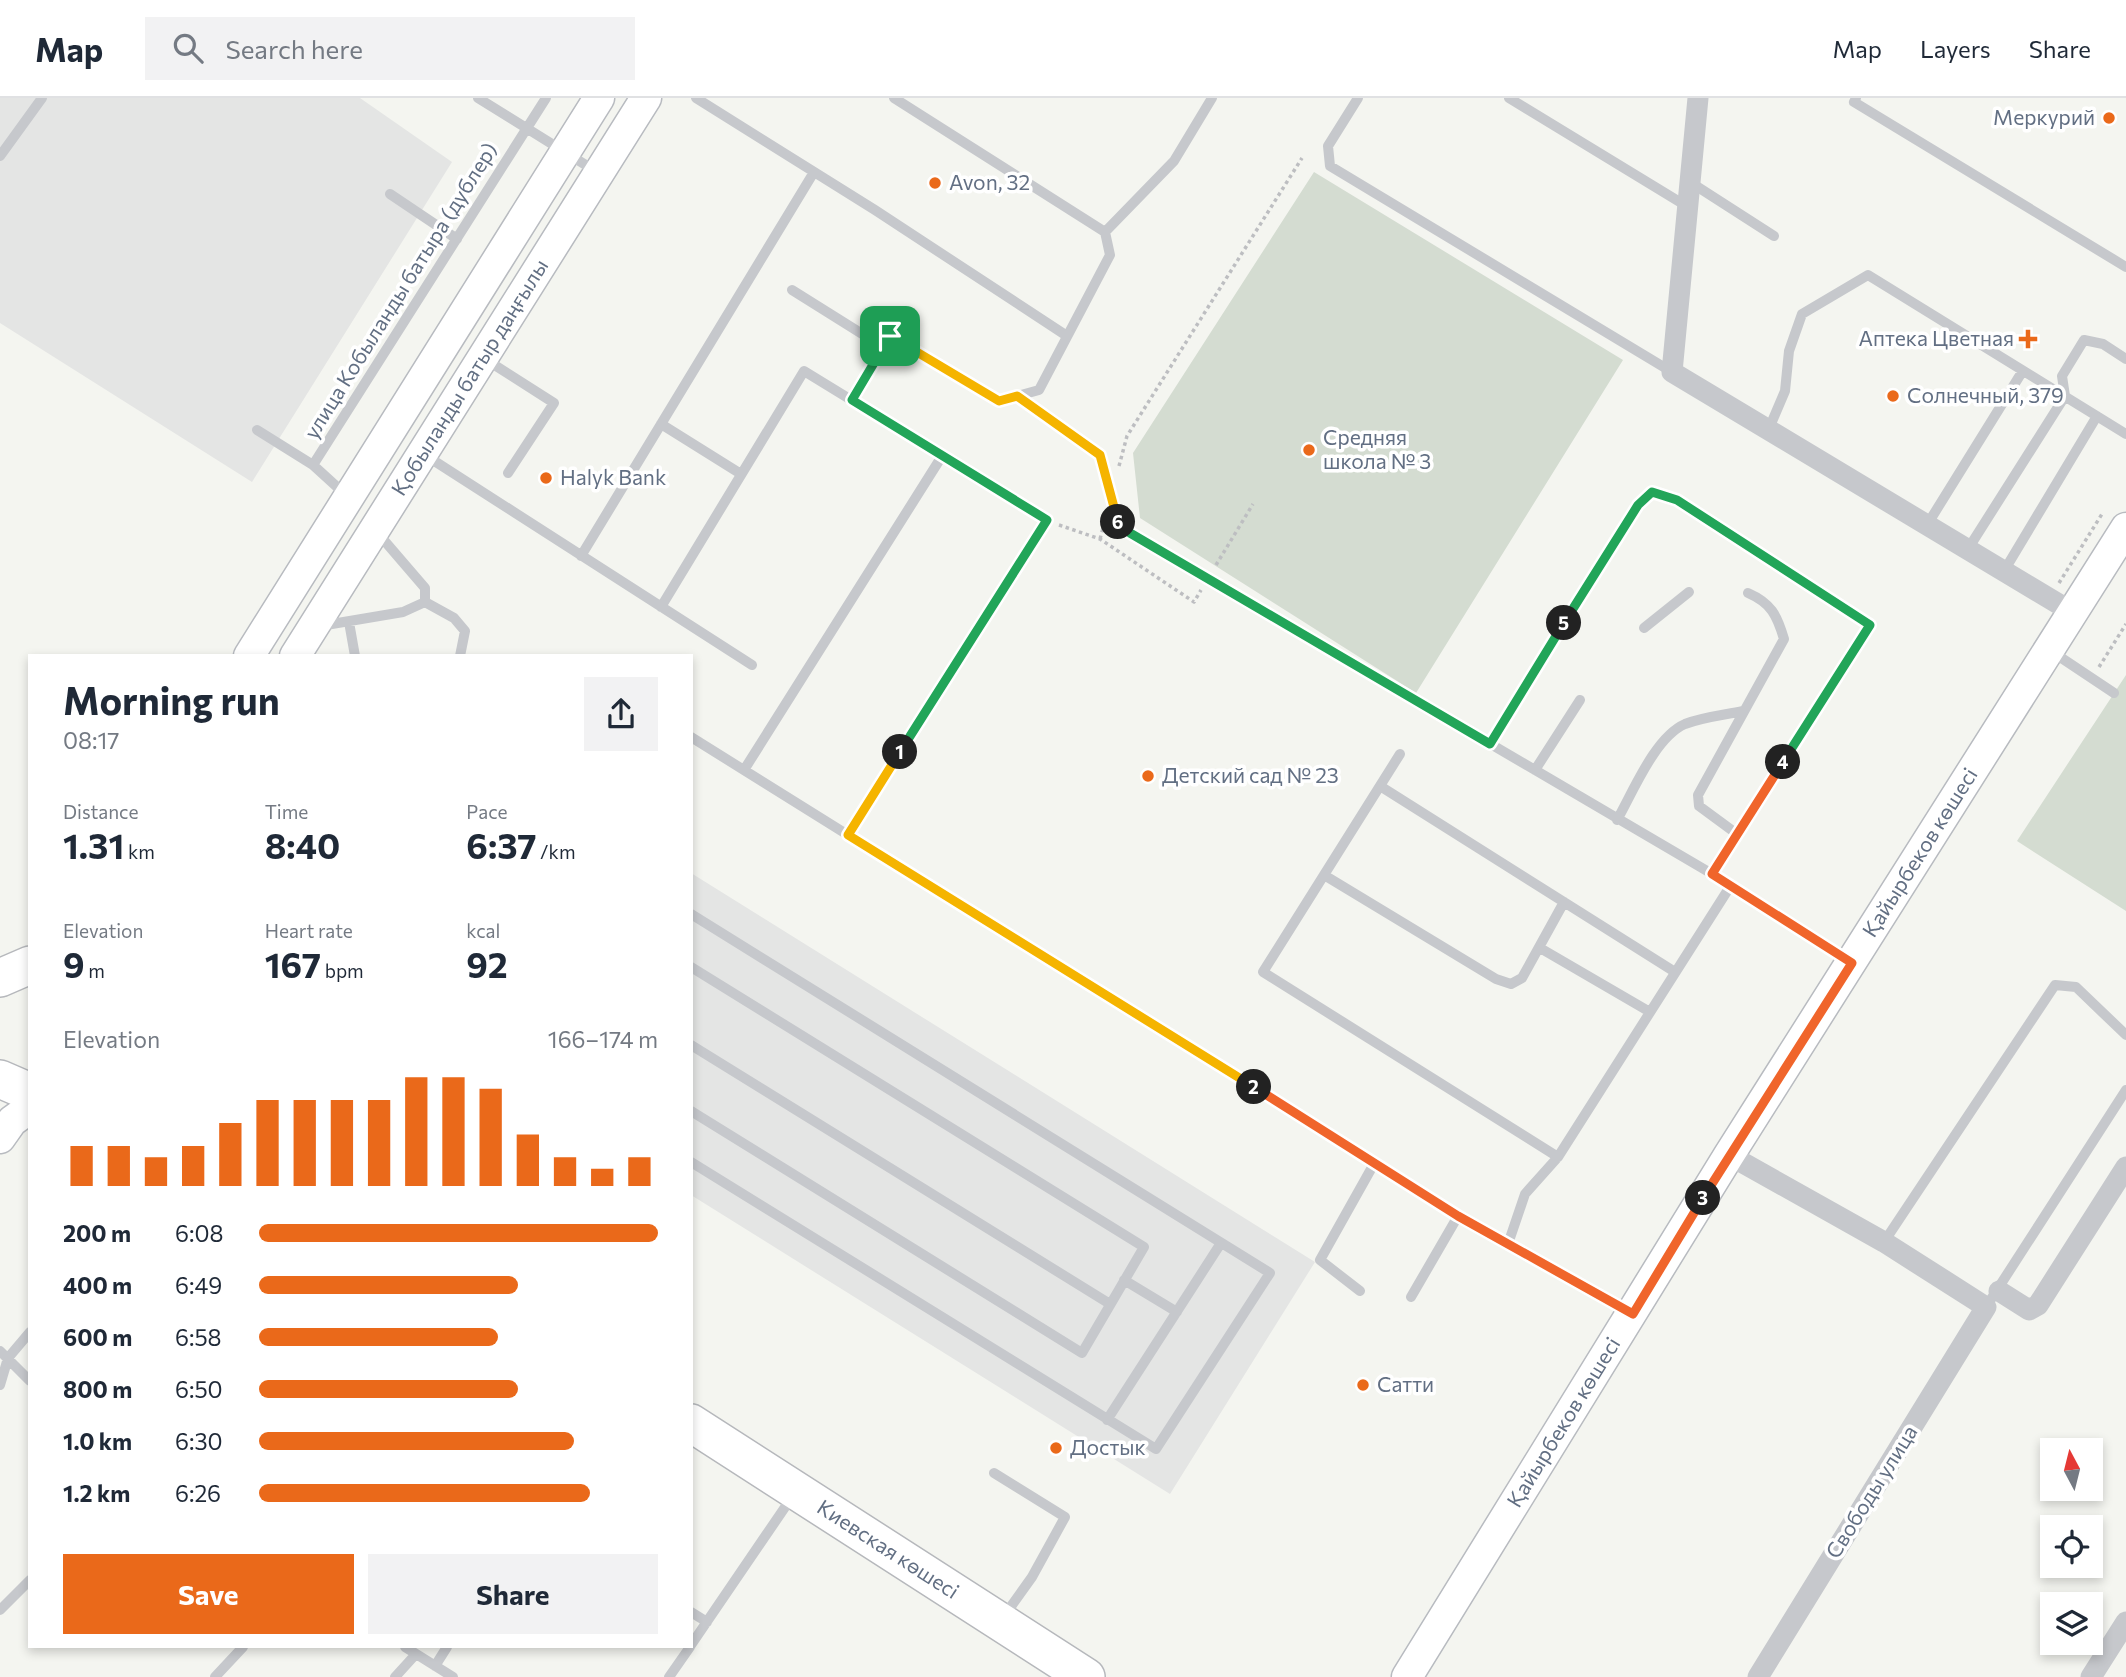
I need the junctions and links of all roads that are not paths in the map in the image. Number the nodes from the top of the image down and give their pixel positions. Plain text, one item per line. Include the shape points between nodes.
1 (42, 98) edge
2 (478, 98) edge
3 (547, 98) edge
4 (599, 98) edge
5 (646, 98) edge
6 (696, 98) edge
7 (894, 98) edge
8 (1358, 98) edge
9 (1509, 98) edge
10 (1698, 98) edge
11 (1856, 98) edge
12 (1209, 99) edge
13 (527, 129) junction
14 (564, 152) junction
15 (0, 156) edge
16 (814, 172) junction
17 (598, 173) junction
18 (1690, 182) junction
19 (390, 194) dead end
20 (1688, 207) junction
21 (1105, 232) junction
22 (1774, 236) dead end
23 (457, 239) junction
24 (2126, 267) edge
25 (792, 290) dead end
26 (904, 315) dead end
27 (890, 336) junction
28 (1067, 336) junction
29 (883, 348) junction
30 (483, 357) junction
31 (2126, 359) edge
32 (1672, 372) junction
33 (2022, 372) junction
34 (1017, 396) junction
35 (2065, 396) junction
36 (852, 400) junction
37 (2097, 416) junction
38 (661, 424) junction
39 (257, 430) dead end
40 (1769, 430) junction
41 (2126, 434) edge
42 (422, 454) junction
43 (942, 456) junction
44 (313, 465) junction
45 (508, 473) dead end
46 (741, 474) junction
47 (347, 496) junction
48 (2114, 521) edge
49 (1927, 525) junction
50 (374, 530) junction
51 (1968, 549) junction
52 (581, 556) junction
53 (2004, 571) junction
54 (1689, 592) dead end
55 (1748, 593) dead end
56 (425, 602) junction
57 (2061, 605) junction
58 (661, 607) junction
59 (349, 622) junction
60 (314, 627) junction
61 (1644, 628) dead end
62 (2049, 649) junction
63 (250, 654) edge
64 (296, 654) edge
65 (355, 654) edge
66 (460, 654) edge
67 (752, 665) dead end
68 (2115, 693) dead end
69 (1580, 700) dead end
70 (1743, 710) junction
71 (693, 738) edge
72 (1490, 744) junction
73 (1400, 754) dead end
74 (744, 770) junction
75 (1535, 770) junction
76 (1380, 786) junction
77 (1617, 820) junction
78 (1737, 834) junction
79 (848, 835) junction
80 (1324, 874) junction
81 (1712, 874) junction
82 (1731, 885) junction
83 (1564, 902) junction
84 (693, 915) edge
85 (1540, 948) junction
86 (1852, 963) junction
87 (693, 968) edge
88 (1675, 972) junction
89 (1650, 1012) junction
90 (2126, 1035) edge
91 (693, 1046) edge
92 (0, 1079) edge
93 (2126, 1090) edge
94 (28, 1091) edge
95 (28, 1109) edge
96 (693, 1112) edge
97 (0, 1138) edge
98 (1729, 1155) junction
99 (1558, 1157) junction
100 (1375, 1162) junction
101 (693, 1163) edge
102 (2126, 1167) edge
103 (1458, 1216) junction
104 (1884, 1242) junction
105 (1221, 1243) junction
106 (1508, 1244) junction
107 (1125, 1280) junction
108 (1360, 1291) dead end
109 (1411, 1297) dead end
110 (1993, 1299) junction
111 (1110, 1304) junction
112 (1177, 1312) junction
113 (1633, 1314) junction
114 (28, 1334) edge
115 (4, 1354) edge
116 (28, 1378) edge
117 (0, 1385) edge
118 (1107, 1419) junction
119 (693, 1424) edge
120 (994, 1473) dead end
121 (797, 1490) junction
122 (28, 1582) edge
123 (0, 1610) edge
124 (693, 1613) edge
125 (1001, 1621) junction
126 (707, 1622) junction
127 (2126, 1622) edge
128 (693, 1643) edge
129 (242, 1648) edge
130 (407, 1648) edge
131 (446, 1648) edge
132 (690, 1648) edge
133 (416, 1654) junction
134 (435, 1666) junction
135 (215, 1677) edge
136 (395, 1677) edge
137 (453, 1677) edge
138 (669, 1677) edge
139 (1086, 1677) edge
140 (1407, 1677) edge
141 (1758, 1677) edge
142 (2091, 1677) edge

1 - 15 lane
2 - 13 lane
3 - 13 lane, улица Кобыланды батыра (дублер)
4 - 14 main road, Қобыланды батыр даңғылы
5 - 17 main road, Қобыланды батыр даңғылы
6 - 16 lane
7 - 21 lane
8 - 32 lane via 1328,146 1330,166
9 - 20 lane
10 - 18 street
11 - 24 lane via 1854,102
12 - 21 lane via 1174,161
13 - 14 lane
13 - 23 lane, улица Кобыланды батыра (дублер)
14 - 17 lane
14 - 47 main road, Қобыланды батыр даңғылы
16 - 28 lane
16 - 38 lane
17 - 30 main road, Қобыланды батыр даңғылы
18 - 20 street
18 - 22 lane
19 - 23 lane
20 - 32 street
21 - 28 lane via 1111,255
23 - 44 lane, улица Кобыланды батыра (дублер)
25 - 29 lane
26 - 27 lane
27 - 29 lane
27 - 34 lane via 999,401
28 - 34 lane via 1039,390
29 - 36 lane
30 - 42 main road, Қобыланды батыр даңғылы
30 - 45 lane via 554,402
31 - 35 lane via 2103,344 2084,340 2062,376
32 - 40 street
33 - 35 lane
33 - 40 lane via 1868,275 1802,314 1789,351 1785,391
33 - 49 lane
34 - 72 lane via 1100,455 1119,526
35 - 37 lane
35 - 51 lane
36 - 43 lane
36 - 46 lane via 804,371
37 - 41 lane
37 - 53 lane
38 - 46 lane
38 - 52 lane
39 - 44 lane
40 - 49 street
42 - 50 main road, Қобыланды батыр даңғылы
42 - 52 lane
43 - 74 lane
43 - 79 lane via 1047,520
44 - 47 lane, улица Кобыланды батыра (дублер)
46 - 58 lane
47 - 63 main road, Қобыланды батыр даңғылы
48 - 57 main road, Қайырбеков көшесі
49 - 51 street
50 - 56 lane via 425,588
50 - 60 main road, Қобыланды батыр даңғылы
51 - 53 street
52 - 58 lane
53 - 57 street
54 - 61 lane
55 - 70 lane via 1766,601 1778,618 1784,639
56 - 59 lane via 403,612
56 - 66 lane via 454,618 465,631
57 - 62 main road, Қайырбеков көшесі
58 - 67 lane
59 - 60 lane
59 - 65 lane
60 - 64 main road, Қобыланды батыр даңғылы
62 - 68 lane
62 - 86 main road, Қайырбеков көшесі
69 - 75 lane
70 - 77 lane via 1673,731
70 - 78 lane via 1698,795 1699,807
71 - 74 lane
72 - 75 lane
72 - 78 lane via 1638,505 1652,492 1677,500 1870,625
73 - 76 lane
74 - 79 lane
75 - 77 lane
76 - 80 lane
76 - 83 lane
77 - 81 lane
78 - 81 lane
79 - 100 lane
80 - 85 lane via 1496,979 1511,984 1522,978
80 - 99 lane via 1263,972
81 - 82 lane
82 - 86 lane
82 - 88 lane
83 - 85 lane
83 - 88 lane
84 - 105 lane
85 - 89 lane
86 - 98 main road, Қайырбеков көшесі
87 - 107 lane via 1144,1247
88 - 89 lane
89 - 99 lane
90 - 104 lane via 2076,986 2055,985
91 - 111 lane
92 - 94 highway
93 - 110 lane
95 - 97 main road
96 - 111 lane via 1082,1353
98 - 104 street
98 - 113 main road, Қайырбеков көшесі
99 - 106 lane via 1525,1194
100 - 103 lane
100 - 108 lane via 1320,1260
101 - 118 lane
102 - 110 street via 2038,1305 2029,1310
103 - 106 lane
103 - 109 lane
104 - 110 street
105 - 112 lane
105 - 118 lane via 1270,1273 1156,1450
106 - 113 lane
107 - 111 lane
107 - 112 lane
110 - 141 street, Свободы улица
112 - 118 lane
113 - 140 main road, Қайырбеков көшесі
114 - 115 lane
115 - 116 lane
115 - 117 lane
119 - 121 highway, Киевская көшесі
120 - 125 lane via 1065,1517
121 - 125 highway, Киевская көшесі
121 - 126 lane
122 - 123 lane
124 - 126 lane
125 - 139 highway, Киевская көшесі
126 - 128 lane
127 - 142 street
129 - 135 lane
130 - 133 lane
131 - 134 lane
132 - 138 lane
133 - 134 lane
133 - 136 lane
134 - 137 lane

